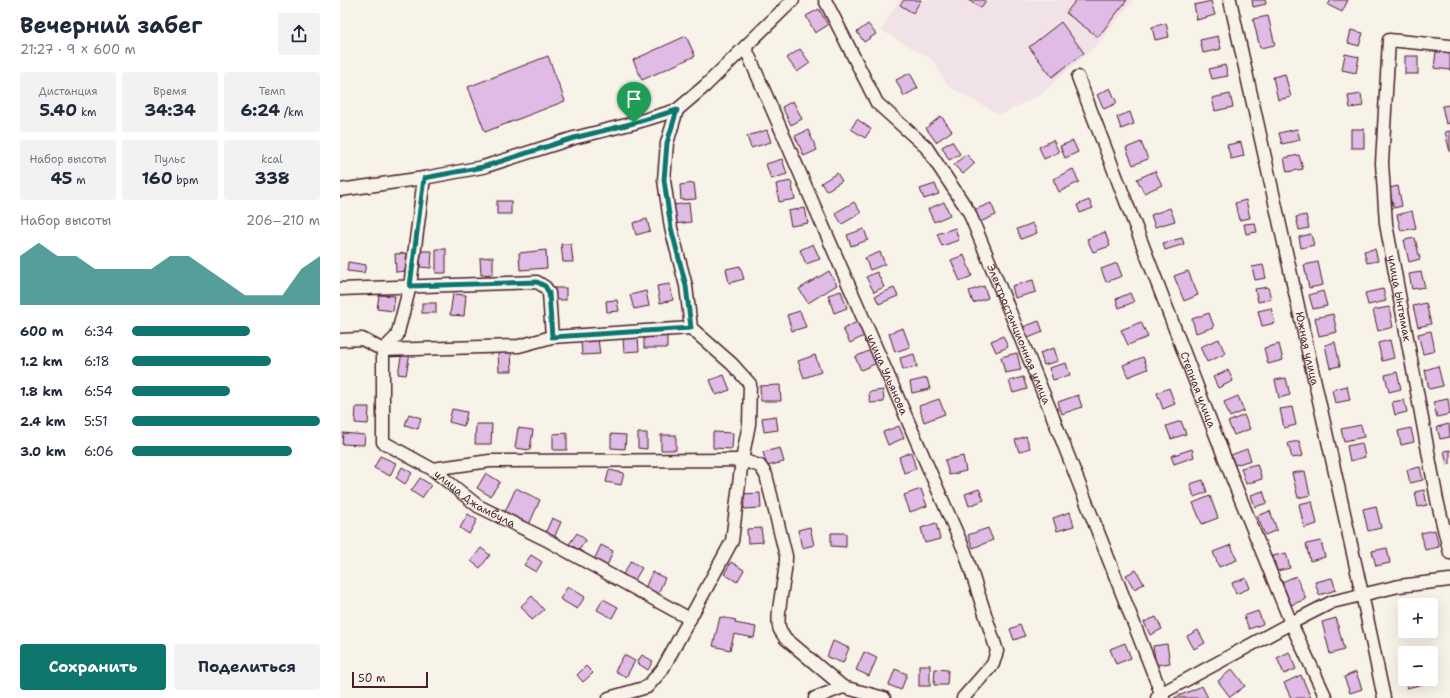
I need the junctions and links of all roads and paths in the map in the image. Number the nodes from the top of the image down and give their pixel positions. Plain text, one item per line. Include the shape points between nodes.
1 (793, 0) edge
2 (825, 0) edge
3 (1230, 0) edge
4 (1450, 46) edge
5 (745, 47) junction
6 (1078, 77) dead end
7 (677, 110) junction
8 (424, 178) junction
9 (340, 190) edge
10 (410, 286) junction
11 (340, 289) edge
12 (691, 328) junction
13 (552, 337) junction
14 (340, 340) edge
15 (383, 350) junction
16 (742, 460) junction
17 (432, 469) junction
18 (1450, 552) edge
19 (1450, 580) edge
20 (1362, 594) junction
21 (690, 619) junction
22 (1291, 623) junction
23 (843, 687) junction
24 (627, 696) edge
25 (1161, 696) edge
26 (609, 698) edge
27 (815, 698) edge
28 (884, 698) edge
29 (963, 698) edge
30 (1326, 698) edge
31 (1384, 698) edge

1 - 5 street
2 - 25 street, Электростанционная улица via 877,103 926,147 969,212 1051,412
3 - 20 street, Южная улица
4 - 18 street, улица Ынтымак via 1389,40 1382,163 1386,224 1437,500
5 - 7 street
5 - 29 street, улица Ульянова via 965,552 997,651 993,664
6 - 22 street, Степная улица via 1229,470
7 - 8 street via 574,138 483,167
7 - 12 street via 667,143 664,180 671,228 686,286
8 - 9 street
8 - 10 street
10 - 11 street
10 - 13 street via 537,282 545,286 549,293
10 - 15 street via 397,336
12 - 13 street
12 - 16 street via 732,364 750,384 749,424
13 - 15 street via 519,346
14 - 15 street via 362,339
15 - 17 street, улица Джамбула via 383,442
16 - 17 street via 490,461
16 - 21 street via 732,542
16 - 23 street via 760,466 766,475 786,556 787,567 778,620 779,629 785,638
17 - 21 street, улица Джамбула via 478,506 545,539
19 - 20 street via 1399,586
20 - 22 street via 1332,602
20 - 31 street, Южная улица
21 - 24 street via 662,670 647,687
22 - 25 street
22 - 30 street, Степная улица
23 - 27 street
23 - 28 street
24 - 26 street

